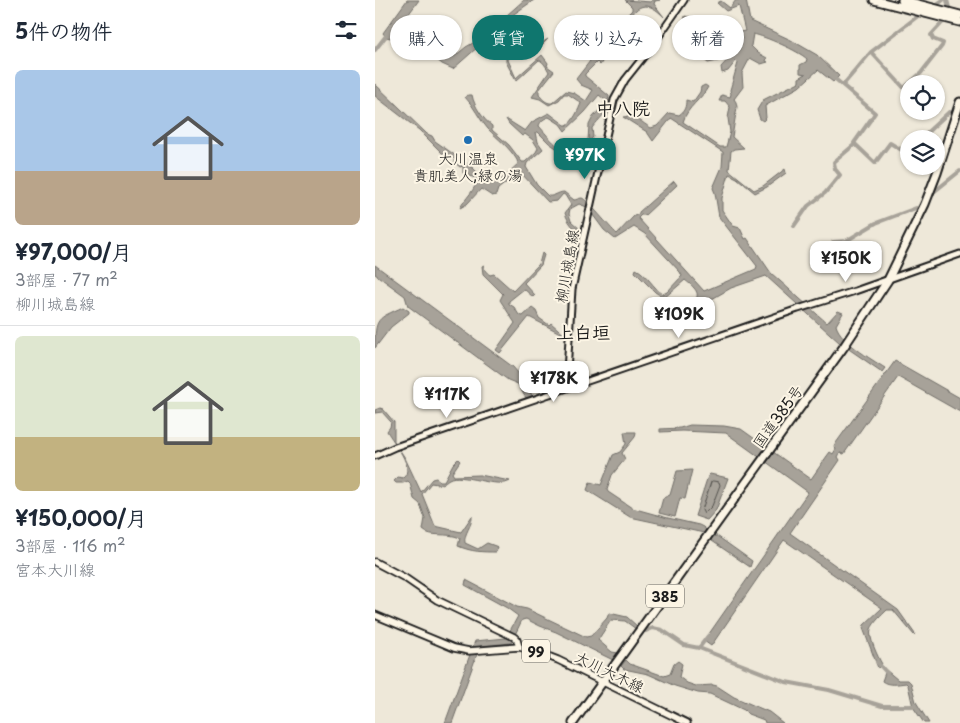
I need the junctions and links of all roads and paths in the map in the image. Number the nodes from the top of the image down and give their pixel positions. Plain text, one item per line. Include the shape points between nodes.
1 (684, 0) edge
2 (874, 0) edge
3 (902, 0) edge
4 (960, 15) edge
5 (960, 22) edge
6 (959, 105) edge
7 (960, 254) edge
8 (887, 280) junction
9 (566, 388) junction
10 (375, 456) edge
11 (375, 562) edge
12 (375, 616) edge
13 (519, 648) junction
14 (603, 682) junction
15 (573, 723) edge
16 (687, 723) edge

1 - 9 main road, 柳川城島線 via 625,80 615,100 572,289
2 - 5 highway
3 - 4 highway
6 - 8 highway, 国道385号 / 385 via 925,204
7 - 8 main road
8 - 9 main road
8 - 14 highway, 国道385号 / 385 via 849,340
9 - 10 main road
11 - 13 main road, 99 via 437,600 514,637
12 - 13 main road, 大川大木線 / 99 via 454,648
13 - 14 main road, 大川大木線 / 99 via 558,660
14 - 15 highway, 国道385号 / 385
14 - 16 main road, 大川大木線 / 99

